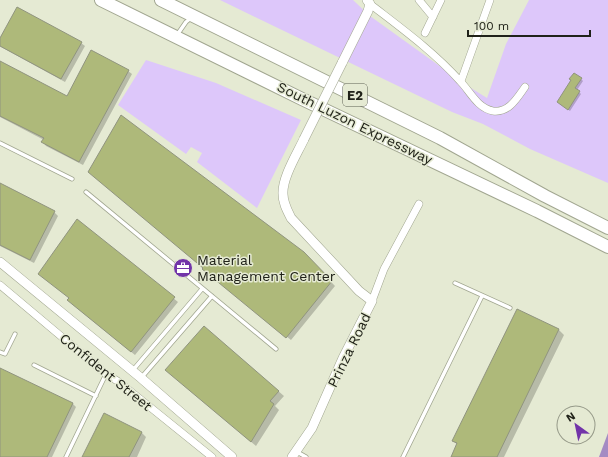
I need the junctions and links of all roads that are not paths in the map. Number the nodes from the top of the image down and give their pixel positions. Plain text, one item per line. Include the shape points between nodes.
1 (101, 0) edge
2 (161, 0) edge
3 (419, 0) edge
4 (441, 0) edge
5 (490, 0) edge
6 (368, 2) edge
7 (193, 16) junction
8 (433, 17) junction
9 (425, 33) dead end
10 (176, 36) junction
11 (461, 81) junction
12 (525, 87) dead end
13 (0, 143) edge
14 (72, 179) dead end
15 (86, 192) dead end
16 (420, 204) dead end
17 (608, 228) edge
18 (608, 247) edge
19 (0, 262) edge
20 (455, 283) dead end
21 (0, 285) edge
22 (202, 289) junction
23 (212, 296) junction
24 (482, 296) junction
25 (372, 301) junction
26 (510, 308) dead end
27 (15, 334) dead end
28 (276, 349) dead end
29 (0, 352) edge
30 (34, 365) dead end
31 (132, 372) junction
32 (106, 374) junction
33 (141, 378) junction
34 (96, 396) junction
35 (294, 454) edge
36 (66, 457) edge
37 (212, 457) edge
38 (232, 457) edge
39 (306, 457) edge
40 (403, 457) edge

1 - 10 highway, South Luzon Expressway / E2
2 - 7 highway, South Luzon Expressway / E2
3 - 8 street
4 - 8 street
5 - 11 street
6 - 11 street via 420,42
6 - 25 main road, Prinza Road, bridge via 364,19 304,139 282,193 284,205 291,218 359,291
7 - 10 lane
7 - 17 highway, South Luzon Expressway / E2 via 440,138
8 - 9 street
10 - 18 highway, South Luzon Expressway / E2
11 - 12 street via 478,102 493,111 507,108 515,102
13 - 14 lane
15 - 22 lane
16 - 25 street via 384,269
19 - 31 main road
20 - 24 lane
21 - 32 street, Confident Street
22 - 23 lane
22 - 31 lane
23 - 28 lane
23 - 33 lane
24 - 26 lane
24 - 40 lane
25 - 35 main road, Prinza Road via 312,428
27 - 29 lane via 5,354
30 - 34 lane
31 - 33 main road
32 - 34 lane
32 - 37 street, Confident Street
33 - 38 main road
34 - 36 lane
35 - 39 lane

